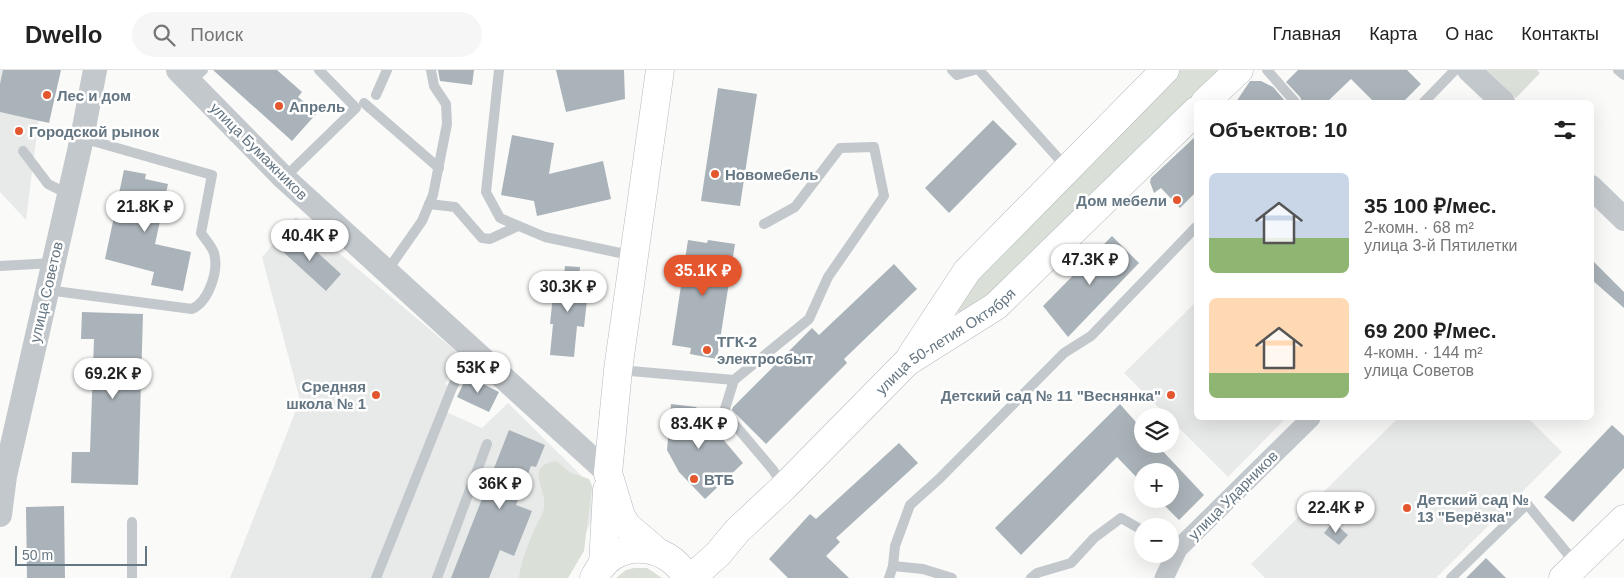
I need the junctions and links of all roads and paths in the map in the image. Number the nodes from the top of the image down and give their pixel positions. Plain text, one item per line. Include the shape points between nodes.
1 (95, 70) edge
2 (319, 70) edge
3 (387, 70) edge
4 (431, 70) edge
5 (499, 70) edge
6 (660, 70) edge
7 (952, 70) edge
8 (974, 70) edge
9 (979, 70) edge
10 (1164, 70) edge
11 (1239, 70) edge
12 (1267, 70) edge
13 (1455, 70) edge
14 (1469, 70) edge
15 (1618, 70) edge
16 (190, 74) edge
17 (1624, 75) edge
18 (376, 95) dead end
19 (1207, 100) edge
20 (1293, 100) edge
21 (1426, 100) edge
22 (1501, 100) edge
23 (364, 103) dead end
24 (1194, 113) edge
25 (82, 138) junction
26 (23, 151) dead end
27 (439, 168) junction
28 (1068, 168) junction
29 (284, 178) junction
30 (1594, 190) edge
31 (68, 194) junction
32 (430, 204) junction
33 (1624, 219) edge
34 (764, 224) dead end
35 (518, 226) junction
36 (1194, 229) edge
37 (634, 256) junction
38 (53, 264) junction
39 (0, 266) edge
40 (387, 271) junction
41 (46, 290) junction
42 (472, 348) junction
43 (907, 362) junction
44 (618, 370) junction
45 (734, 380) junction
46 (1309, 420) edge
47 (487, 444) dead end
48 (608, 473) junction
49 (2, 475) edge
50 (784, 487) junction
51 (0, 516) edge
52 (1624, 519) edge
53 (132, 522) dead end
54 (1134, 525) edge
55 (1179, 542) edge
56 (1169, 563) edge
57 (677, 566) edge
58 (893, 566) junction
59 (598, 571) edge
60 (1570, 571) edge
61 (132, 578) edge
62 (376, 578) edge
63 (436, 578) edge
64 (888, 578) edge
65 (952, 578) edge
66 (1031, 578) edge
67 (1164, 578) edge
68 (1450, 578) edge

1 - 25 street, улица Советов
2 - 29 lane via 356,108
3 - 18 lane
4 - 27 lane via 434,86 446,104 447,124
5 - 35 lane via 486,192 500,218
6 - 37 main road
7 - 8 lane via 957,75
9 - 28 lane
10 - 28 main road
11 - 19 main road
12 - 20 lane
13 - 21 lane
14 - 22 street
15 - 17 lane
16 - 29 street, улица Бумажников
23 - 27 lane
24 - 43 main road, улица 50-летия Октября via 996,306
25 - 31 street, улица Советов
25 - 41 lane via 212,175 201,233 214,253 214,276 207,297 192,309
26 - 31 lane via 48,184
27 - 32 lane
28 - 43 main road via 967,271
29 - 40 street, улица Бумажников
30 - 33 street
31 - 38 street, улица Советов
32 - 35 lane via 455,207 482,238 490,239
32 - 40 lane
34 - 45 lane via 794,207 840,148 874,147 884,196 828,277 809,319
35 - 37 lane via 545,237
36 - 58 lane via 1091,336 1064,353 910,505 895,546
37 - 44 main road
38 - 39 lane
38 - 41 street, улица Советов
40 - 42 street, улица Бумажников
41 - 49 street, улица Советов
42 - 48 street, улица Бумажников
42 - 62 lane via 452,388
43 - 50 main road, улица 50-летия Октября
44 - 45 lane
44 - 48 main road
45 - 50 lane via 724,412
46 - 55 street, улица Ударников
47 - 63 lane
48 - 57 main road via 624,521 634,533
48 - 59 main road
49 - 51 street, улица Советов
50 - 57 main road, улица 50-летия Октября via 738,531
52 - 60 main road
53 - 61 lane
54 - 66 lane via 1121,518 1094,538 1071,563 1037,573
56 - 67 street, улица Ударников
57 - 59 main road, улица 50-летия Октября via 639,548 625,550
58 - 64 lane
58 - 65 lane via 923,569
60 - 68 lane via 1527,504

